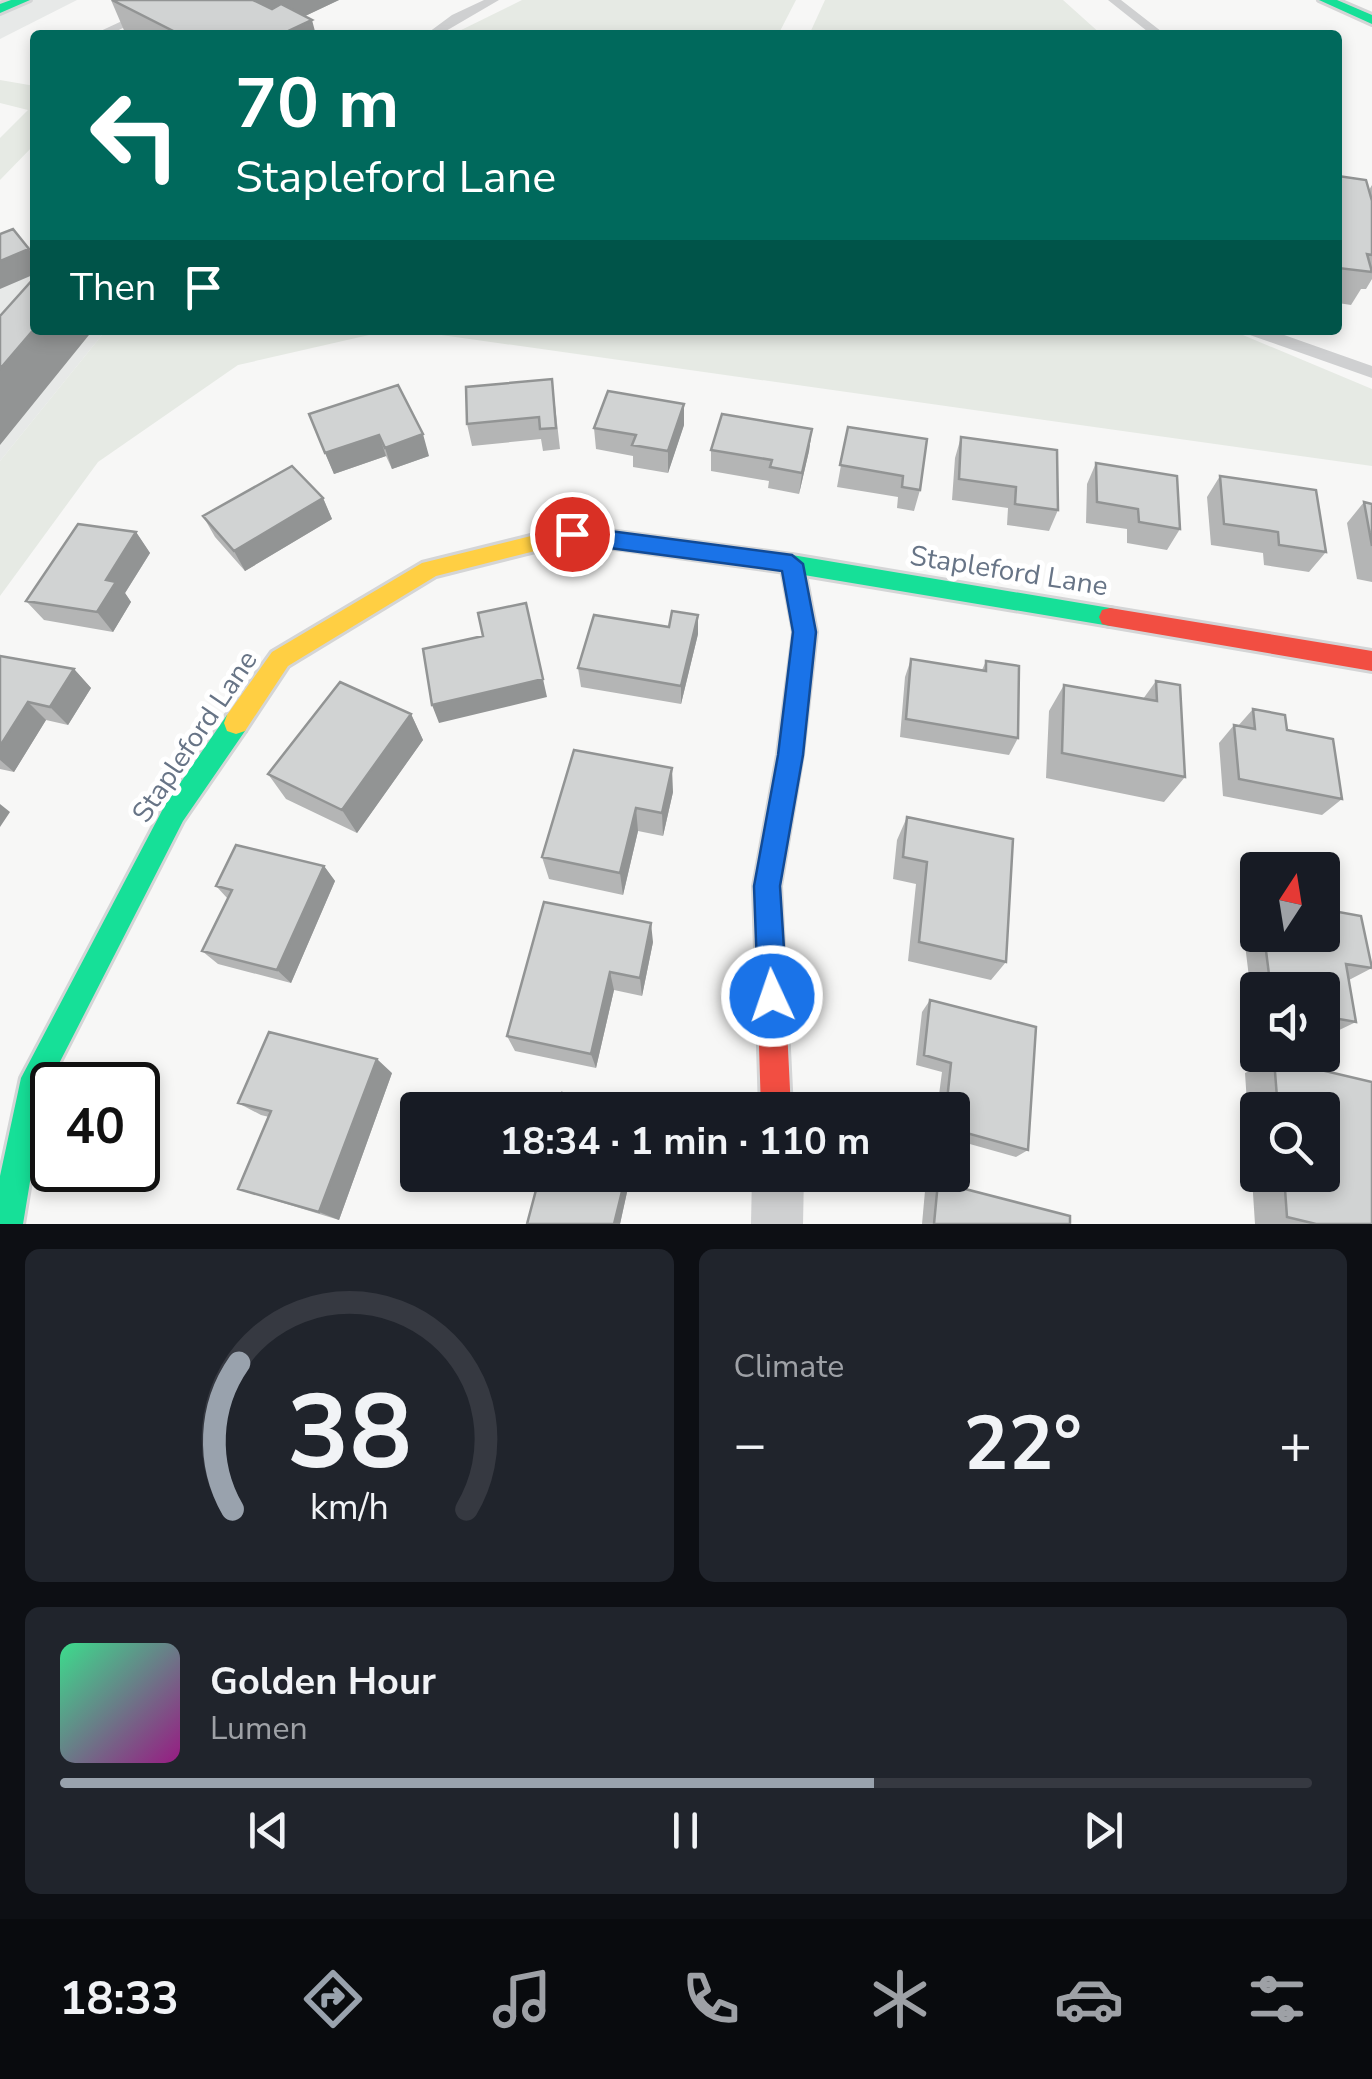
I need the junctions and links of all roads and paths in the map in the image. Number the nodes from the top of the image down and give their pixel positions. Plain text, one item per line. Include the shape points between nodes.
1 (23, 0) edge
2 (178, 0) edge
3 (493, 0) edge
4 (1114, 0) edge
5 (1326, 0) edge
6 (0, 10) edge
7 (1372, 20) edge
8 (109, 30) edge
9 (438, 30) edge
10 (1153, 30) edge
11 (1267, 335) edge
12 (1372, 372) edge
13 (792, 564) junction
14 (1372, 661) edge
15 (775, 1092) edge
16 (778, 1192) edge
17 (7, 1224) edge
18 (777, 1224) edge

1 - 6 main road
2 - 8 lane
3 - 9 lane
4 - 10 lane
5 - 7 main road
11 - 12 lane
13 - 14 main road, Stapleford Lane
13 - 15 main road via 805,632 767,886
13 - 17 main road, Stapleford Lane via 572,534 430,569 280,659 174,813 32,1088
16 - 18 street

